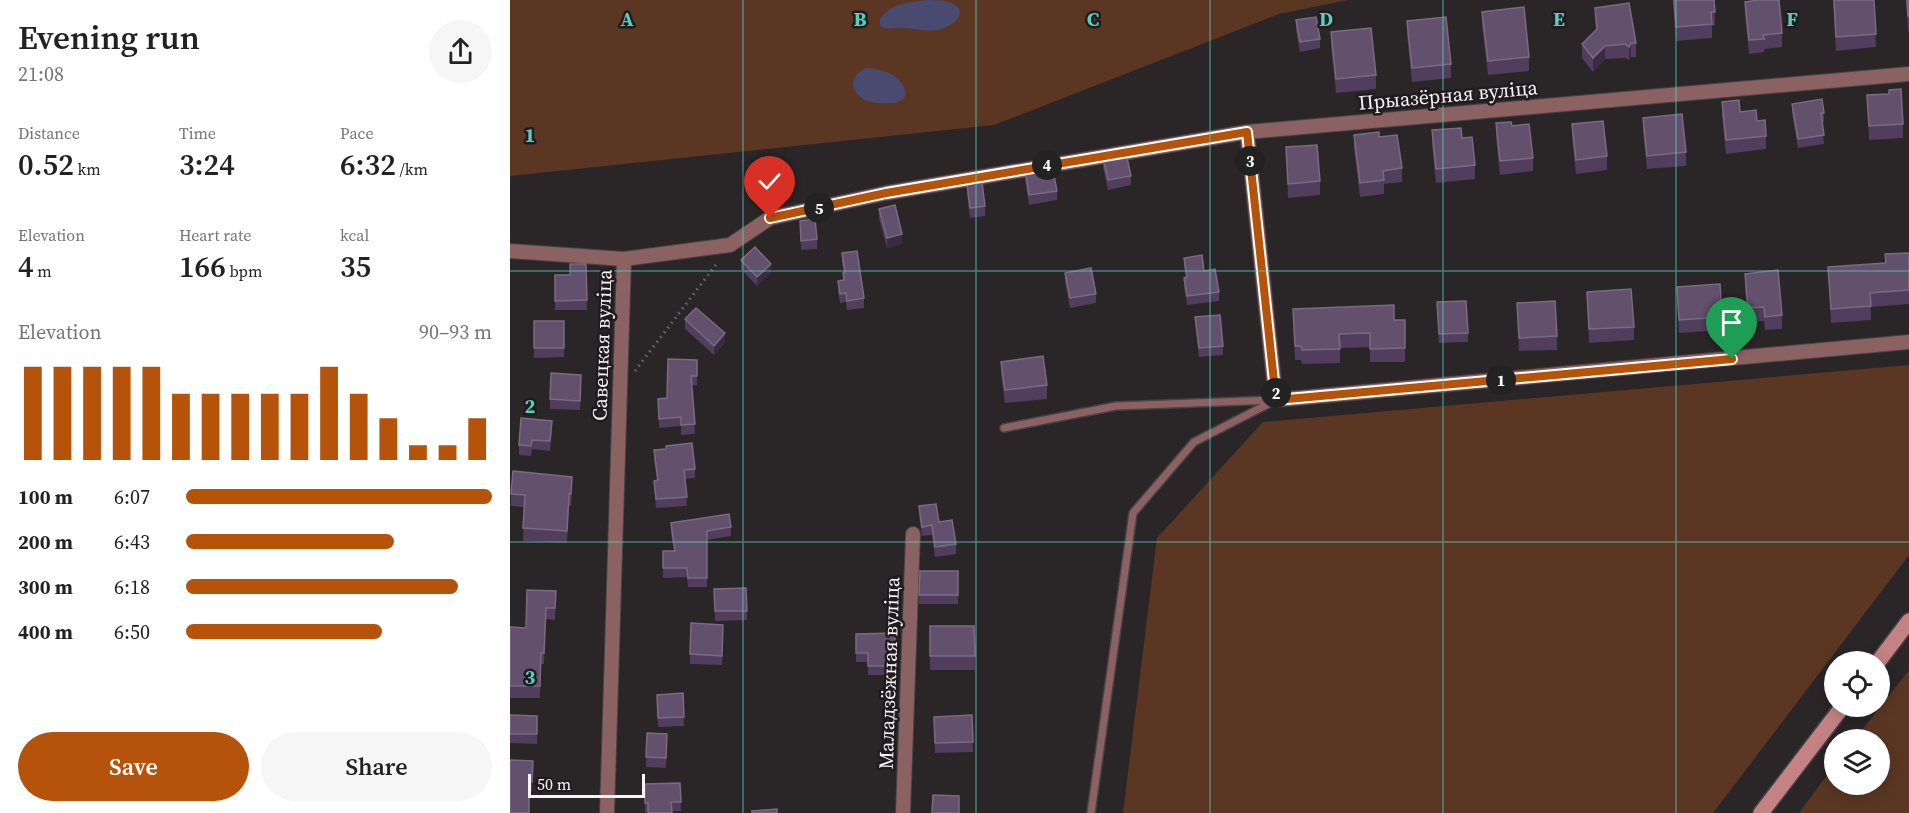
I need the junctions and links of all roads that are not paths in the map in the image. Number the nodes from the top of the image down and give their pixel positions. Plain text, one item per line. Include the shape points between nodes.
1 (1909, 74) edge
2 (1247, 132) junction
3 (993, 175) joint
4 (510, 251) edge
5 (624, 260) junction
6 (1909, 342) edge
7 (1276, 400) junction
8 (1004, 428) dead end
9 (914, 534) dead end
10 (1909, 621) edge
11 (1886, 651) edge
12 (1835, 717) edge
13 (607, 813) edge
14 (903, 813) edge
15 (1091, 813) edge
16 (1761, 813) edge

1 - 2 street, Прыазёрная вуліца
2 - 3 street, Прыазёрная вуліца
2 - 7 street
3 - 5 street, Савецкая вуліца via 770,218 730,246
4 - 5 street
5 - 13 street, Савецкая вуліца
6 - 7 street
7 - 8 lane via 1116,406
7 - 15 lane via 1194,442 1133,513
9 - 14 street, Маладзёжная вуліца
10 - 11 street
12 - 16 street

